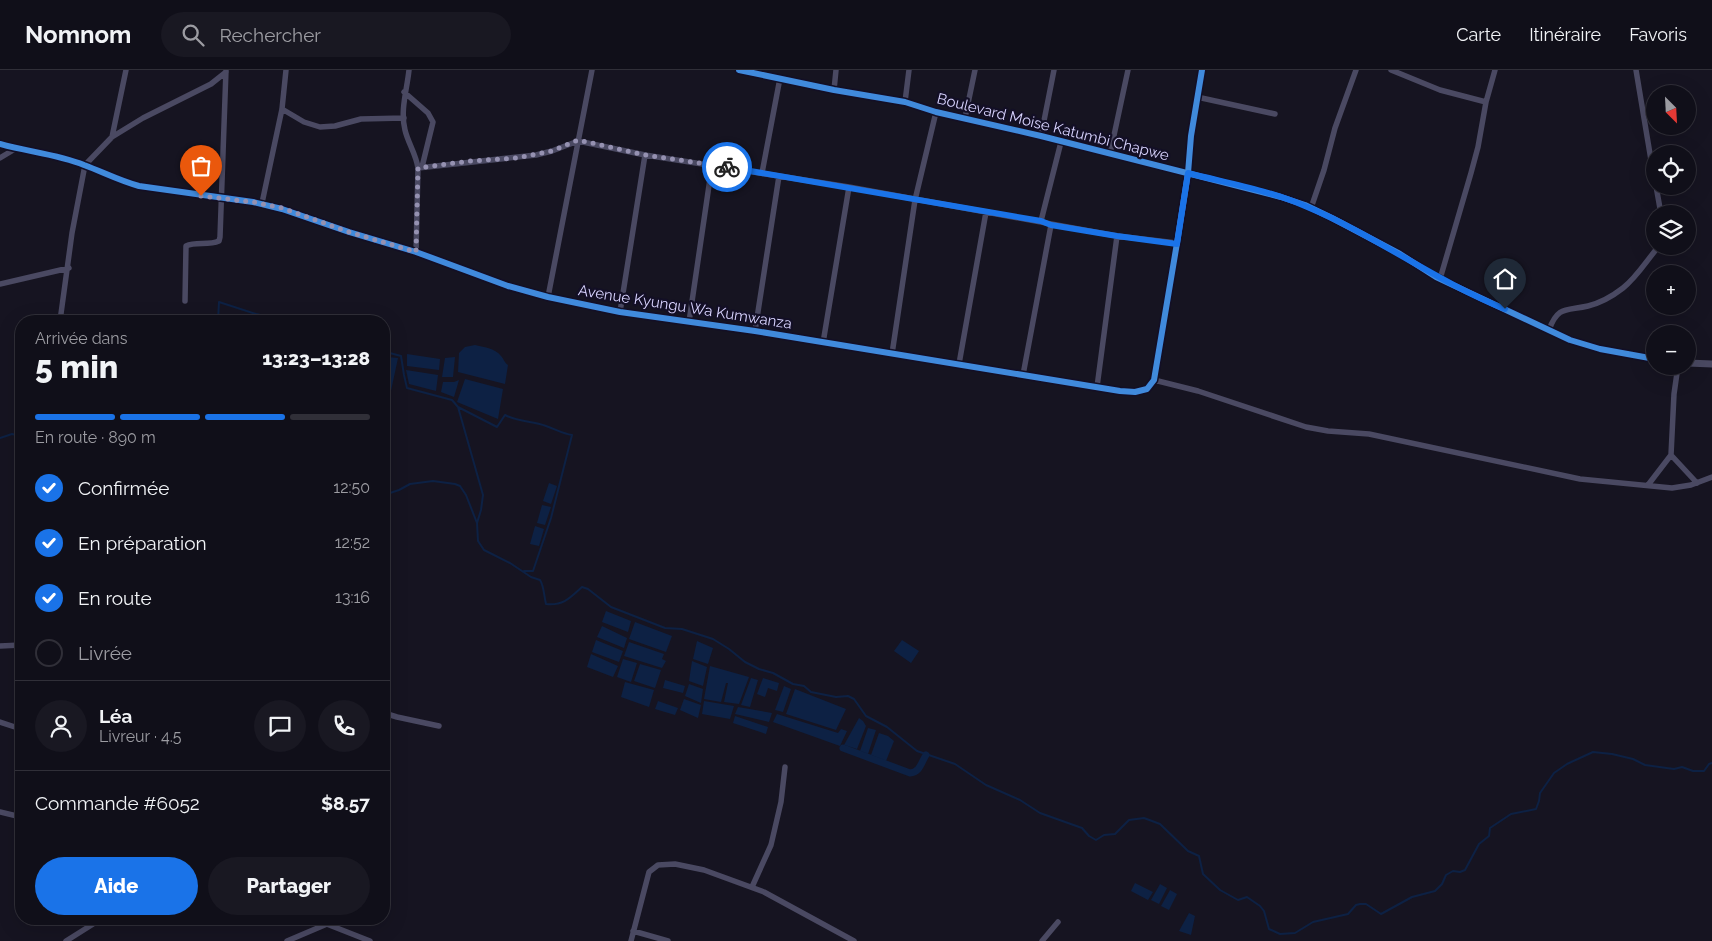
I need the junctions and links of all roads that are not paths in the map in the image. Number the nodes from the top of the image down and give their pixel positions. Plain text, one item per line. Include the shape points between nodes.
1 (126, 70) edge
2 (286, 70) edge
3 (409, 70) edge
4 (592, 70) edge
5 (739, 70) edge
6 (836, 70) edge
7 (909, 70) edge
8 (975, 70) edge
9 (1054, 70) edge
10 (1128, 70) edge
11 (1202, 70) edge
12 (1356, 70) edge
13 (1391, 70) edge
14 (1495, 70) edge
15 (1636, 70) edge
16 (226, 71) edge
17 (754, 71) edge
18 (780, 78) junction
19 (211, 84) junction
20 (226, 84) junction
21 (834, 90) junction
22 (404, 92) junction
23 (1196, 97) junction
24 (905, 102) junction
25 (1486, 102) junction
26 (282, 109) junction
27 (936, 112) junction
28 (1275, 114) dead end
29 (404, 118) junction
30 (965, 118) junction
31 (1041, 136) junction
32 (112, 137) junction
33 (578, 140) junction
34 (1061, 142) junction
35 (0, 144) edge
36 (1648, 145) edge
37 (15, 149) junction
38 (1110, 154) junction
39 (645, 155) junction
40 (0, 158) edge
41 (712, 164) junction
42 (85, 165) junction
43 (420, 168) junction
44 (1188, 173) junction
45 (762, 174) junction
46 (779, 176) junction
47 (849, 187) junction
48 (221, 197) junction
49 (915, 200) junction
50 (262, 204) junction
51 (1311, 208) junction
52 (986, 212) junction
53 (1041, 221) junction
54 (1051, 225) junction
55 (1117, 236) junction
56 (1177, 244) junction
57 (416, 252) junction
58 (1652, 255) edge
59 (68, 268) junction
60 (1440, 278) junction
61 (0, 284) edge
62 (548, 297) junction
63 (185, 301) dead end
64 (620, 312) junction
65 (61, 315) edge
66 (689, 322) junction
67 (1549, 330) junction
68 (755, 331) junction
69 (824, 343) junction
70 (892, 354) junction
71 (1646, 357) edge
72 (1696, 363) edge
73 (959, 364) junction
74 (1712, 364) edge
75 (1023, 375) junction
76 (1677, 375) edge
77 (1154, 380) junction
78 (1097, 387) junction
79 (1672, 455) junction
80 (1712, 477) edge
81 (1697, 483) junction
82 (1648, 485) junction
83 (15, 645) edge
84 (0, 646) edge
85 (390, 714) edge
86 (0, 722) edge
87 (15, 726) edge
88 (439, 726) dead end
89 (785, 767) dead end
90 (0, 812) edge
91 (15, 816) edge
92 (752, 887) junction
93 (1058, 922) dead end
94 (91, 925) edge
95 (325, 925) edge
96 (330, 925) edge
97 (334, 926) joint
98 (633, 931) junction
99 (847, 939) edge
100 (66, 941) edge
101 (287, 941) edge
102 (370, 941) edge
103 (631, 941) edge
104 (668, 941) edge
105 (854, 941) edge
106 (1042, 941) edge

1 - 32 street
2 - 26 street
3 - 22 street
4 - 33 street
5 - 17 street, Boulevard Moise Katumbi Chapwe
6 - 21 street
7 - 24 street
8 - 30 street
9 - 31 street
10 - 38 street
11 - 23 street
12 - 51 street
13 - 25 street via 1440,90
14 - 25 street
15 - 36 street
16 - 19 street
16 - 20 street
17 - 18 street, Boulevard Moise Katumbi Chapwe
18 - 21 street, Boulevard Moise Katumbi Chapwe
18 - 45 street
19 - 20 street
19 - 32 street
20 - 48 street
21 - 24 street, Boulevard Moise Katumbi Chapwe
22 - 29 street
22 - 43 street via 428,113 433,122
23 - 28 street
23 - 44 street
24 - 27 street, Boulevard Moise Katumbi Chapwe
25 - 60 street via 1474,164
26 - 29 street via 320,127 361,119
26 - 50 street
27 - 30 street, Boulevard Moise Katumbi Chapwe
27 - 49 street
29 - 43 street via 406,134
30 - 31 street, Boulevard Moise Katumbi Chapwe
31 - 34 street, Boulevard Moise Katumbi Chapwe
32 - 42 street
33 - 39 street
33 - 43 street via 552,151 517,158
33 - 62 street
34 - 38 street, Boulevard Moise Katumbi Chapwe
34 - 53 street
35 - 37 street, Avenue Kyungu Wa Kumwanza
37 - 40 street
37 - 42 street, Avenue Kyungu Wa Kumwanza
38 - 44 street, Boulevard Moise Katumbi Chapwe
39 - 41 street
39 - 64 street
41 - 45 street
41 - 66 street
42 - 48 street, Avenue Kyungu Wa Kumwanza via 139,186
42 - 59 street
43 - 57 street
44 - 51 street, Boulevard Moise Katumbi Chapwe
44 - 56 street
45 - 46 street
46 - 47 street
46 - 68 street
47 - 49 street
47 - 69 street
48 - 50 street, Avenue Kyungu Wa Kumwanza
48 - 63 street via 219,241 187,245 185,249
49 - 52 street
49 - 70 street
50 - 57 street, Avenue Kyungu Wa Kumwanza
51 - 60 street, Boulevard Moise Katumbi Chapwe
52 - 53 street
52 - 73 street
53 - 54 street
54 - 55 street
54 - 75 street
55 - 56 street
55 - 78 street
56 - 77 street
57 - 62 street, Avenue Kyungu Wa Kumwanza
58 - 67 street via 1624,288 1590,306 1561,311 1552,320
59 - 61 street
59 - 65 street
60 - 67 street, Boulevard Moise Katumbi Chapwe
62 - 64 street, Avenue Kyungu Wa Kumwanza
64 - 66 street, Avenue Kyungu Wa Kumwanza
66 - 68 street, Avenue Kyungu Wa Kumwanza
67 - 71 street, Boulevard Moise Katumbi Chapwe via 1600,349
68 - 69 street, Avenue Kyungu Wa Kumwanza
69 - 70 street, Avenue Kyungu Wa Kumwanza
70 - 73 street, Avenue Kyungu Wa Kumwanza
72 - 74 street
73 - 75 street, Avenue Kyungu Wa Kumwanza
75 - 78 street, Avenue Kyungu Wa Kumwanza
76 - 79 street
77 - 78 street, Avenue Kyungu Wa Kumwanza via 1144,391
77 - 82 street via 1306,427 1369,434 1580,479
79 - 81 street
79 - 82 street
80 - 81 street
81 - 82 street via 1672,488
83 - 84 street
85 - 88 street
86 - 87 street
89 - 92 street via 771,845
90 - 91 street
92 - 98 street via 704,870 675,864 658,865 649,872
92 - 99 street
93 - 106 street
94 - 100 street
95 - 101 street
96 - 97 street
97 - 102 street
98 - 103 street
98 - 104 street
99 - 105 street

